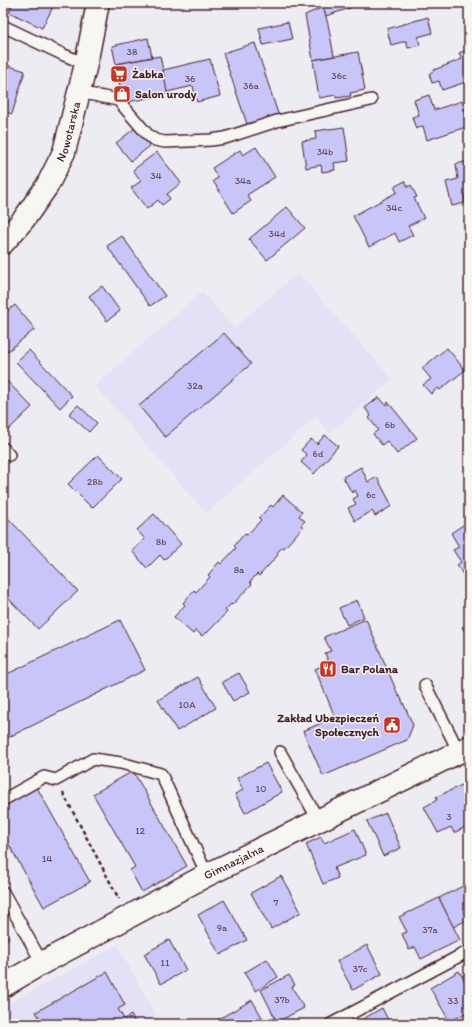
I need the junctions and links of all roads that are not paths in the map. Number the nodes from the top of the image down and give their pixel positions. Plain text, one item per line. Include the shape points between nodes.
1 (98, 3) edge
2 (3, 26) edge
3 (86, 64) junction
4 (79, 92) junction
5 (371, 100) dead end
6 (3, 243) edge
7 (425, 685) dead end
8 (464, 750) edge
9 (280, 752) dead end
10 (3, 800) edge
11 (319, 820) junction
12 (207, 875) junction
13 (3, 892) edge
14 (469, 951) edge
15 (42, 963) junction
16 (3, 986) edge
17 (331, 1024) edge

1 - 3 street, Nowotarska
2 - 3 lane
3 - 4 street, Nowotarska
4 - 5 lane via 118,100 148,135 165,142 225,138 277,121
4 - 6 street, Nowotarska via 64,152 47,186
7 - 8 lane
8 - 11 street, Gimnazjalna
9 - 11 lane
10 - 12 lane via 44,776 56,780 93,759 121,763 161,774
11 - 12 street, Gimnazjalna
12 - 15 street, Gimnazjalna
13 - 15 lane
14 - 17 lane
15 - 16 street, Gimnazjalna

